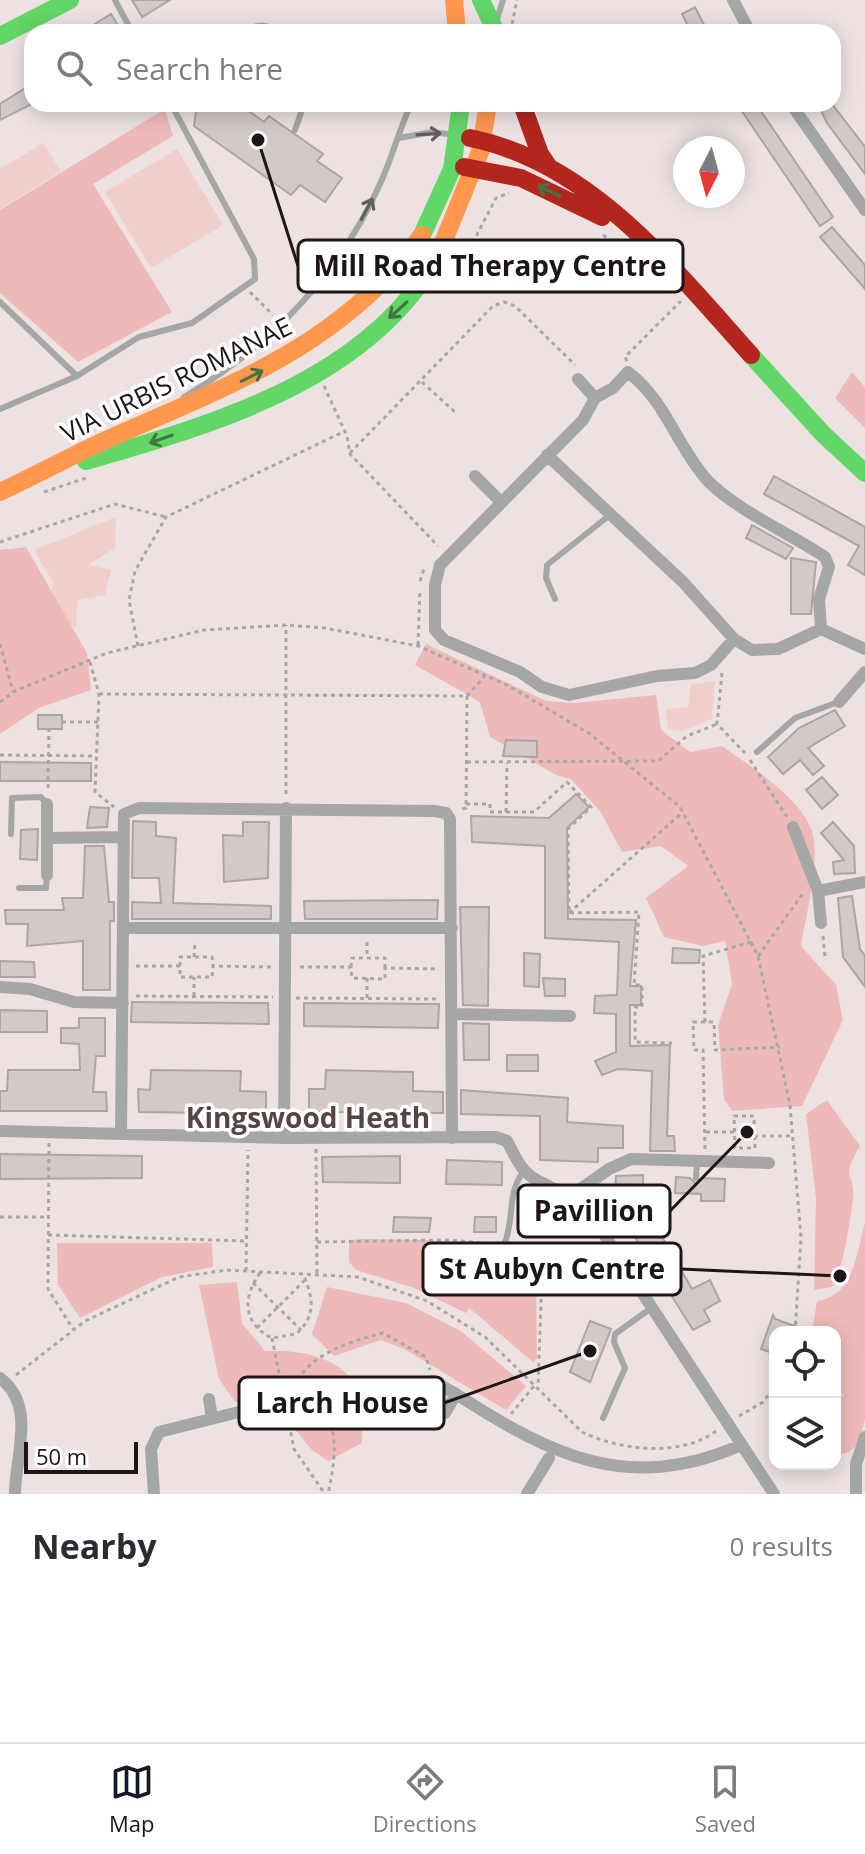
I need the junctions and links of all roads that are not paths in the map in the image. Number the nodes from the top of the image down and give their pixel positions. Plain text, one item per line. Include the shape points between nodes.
1 (70, 0) edge
2 (115, 0) edge
3 (454, 0) edge
4 (479, 0) edge
5 (503, 0) edge
6 (733, 0) edge
7 (128, 24) edge
8 (456, 24) edge
9 (491, 24) edge
10 (496, 24) edge
11 (746, 24) edge
12 (0, 36) edge
13 (175, 112) edge
14 (301, 112) edge
15 (408, 112) edge
16 (460, 112) edge
17 (487, 112) edge
18 (525, 112) edge
19 (797, 112) edge
20 (295, 130) dead end
21 (458, 135) junction
22 (399, 138) junction
23 (482, 141) junction
24 (452, 164) junction
25 (549, 167) junction
26 (474, 169) junction
27 (865, 210) edge
28 (642, 241) junction
29 (0, 302) edge
30 (580, 375) road end
31 (77, 376) junction
32 (595, 398) junction
33 (0, 409) edge
34 (129, 430) junction
35 (547, 455) junction
36 (43, 473) junction
37 (865, 473) edge
38 (475, 476) dead end
39 (0, 492) edge
40 (501, 502) junction
41 (611, 514) junction
42 (555, 599) dead end
43 (821, 629) junction
44 (734, 639) junction
45 (865, 649) edge
46 (865, 672) edge
47 (839, 702) joint
48 (757, 752) dead end
49 (47, 804) joint
50 (286, 808) junction
51 (793, 827) road end
52 (11, 834) dead end
53 (123, 837) junction
54 (48, 838) junction
55 (47, 875) joint
56 (865, 882) edge
57 (816, 885) junction
58 (19, 888) dead end
59 (821, 923) road end
60 (123, 928) junction
61 (452, 928) junction
62 (285, 929) junction
63 (0, 987) edge
64 (123, 1003) junction
65 (453, 1014) junction
66 (570, 1016) dead end
67 (0, 1131) edge
68 (121, 1133) junction
69 (284, 1138) junction
70 (452, 1138) junction
71 (701, 1161) junction
72 (769, 1163) dead end
73 (524, 1170) junction
74 (696, 1178) dead end
75 (572, 1195) junction
76 (504, 1245) road end
77 (650, 1309) junction
78 (3, 1380) edge
79 (433, 1381) road end
80 (456, 1394) junction
81 (209, 1399) dead end
82 (247, 1410) road end
83 (445, 1413) dead end
84 (212, 1418) junction
85 (603, 1418) dead end
86 (865, 1437) edge
87 (739, 1446) junction
88 (549, 1458) junction
89 (595, 1476) dead end
90 (661, 1481) dead end
91 (15, 1494) edge
92 (154, 1494) edge
93 (527, 1494) edge
94 (774, 1494) edge
95 (856, 1494) edge

1 - 12 main road
2 - 7 lane
3 - 8 main road
4 - 9 main road
5 - 10 lane
6 - 11 street
13 - 31 lane via 254,259 255,279 192,323 139,337
14 - 20 lane
15 - 22 lane
16 - 21 main road, VIA URBIS ROMANAE
17 - 23 main road, VIA URBIS ROMANAE
18 - 25 main road
19 - 27 street
22 -> 21 lane via 432,132
21 - 23 main road
21 - 24 main road, VIA URBIS ROMANAE
34 -> 22 lane via 228,371 272,335 322,280 357,229
23 - 25 main road via 514,149
23 - 26 main road, VIA URBIS ROMANAE
24 - 26 main road
34 -> 24 main road, VIA URBIS ROMANAE via 193,405 322,336 409,257 429,225
25 - 28 main road
28 -> 26 main road via 531,183
26 -> 36 main road, VIA URBIS ROMANAE via 449,234 406,303 345,354 245,409 145,445
28 - 37 main road
29 - 31 lane
30 - 32 street
31 - 33 lane
32 - 35 street via 583,420
32 - 43 street via 628,372 650,389 707,480 733,502 825,557 829,567 819,599
34 - 36 main road, VIA URBIS ROMANAE
35 - 40 street
35 - 41 street
36 - 39 main road, VIA URBIS ROMANAE
38 - 40 street
40 - 44 street via 440,565 435,630 444,640 569,695 695,673
41 - 42 lane via 547,565
41 - 44 street
43 - 44 street via 778,649 752,650
43 - 45 street
46 - 47 street
47 - 48 lane via 795,718
49 - 52 lane via 41,797 12,798
49 - 54 street
50 - 53 street via 139,808 124,814
50 - 61 street via 446,813
50 - 62 street
51 - 57 street
53 - 54 street
53 - 60 street
54 - 55 street
55 - 58 lane via 46,888
56 - 57 street
57 - 59 street
60 - 62 street
60 - 64 street
61 - 62 street
61 - 65 street
62 - 69 street
63 - 64 street via 74,1002
64 - 68 street
65 - 66 street
65 - 70 street
67 - 68 street
68 - 69 street
69 - 70 street
70 - 73 street via 507,1141
71 - 72 street
71 - 74 lane
71 - 75 street via 631,1159
73 - 75 street
73 - 76 lane via 511,1189
75 - 77 street via 586,1207
77 - 85 lane via 615,1334 625,1368
77 - 87 street
78 - 91 street via 22,1416
79 - 80 street
80 - 83 street
80 - 88 street
81 - 84 street
82 - 84 street
84 - 92 street via 153,1438
86 - 95 street via 856,1464
87 - 90 street via 717,1463
87 - 94 street
88 - 89 street
88 - 93 street

